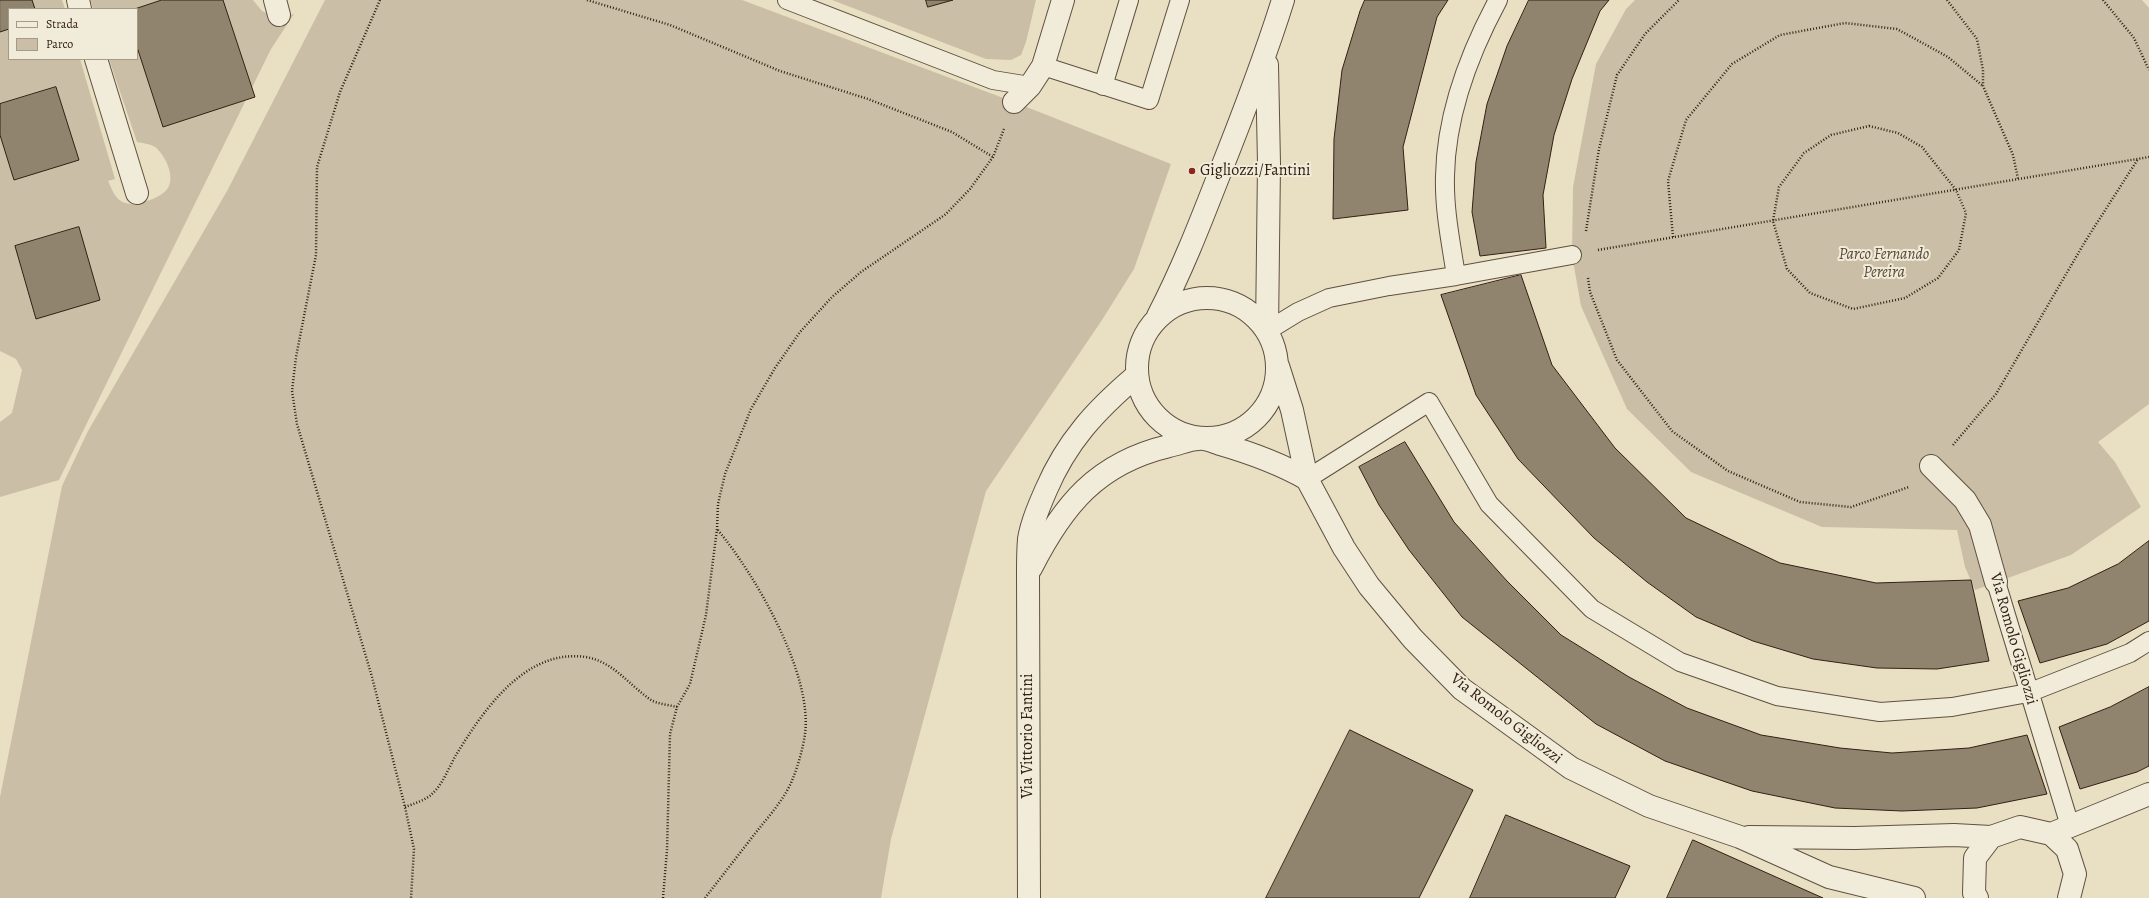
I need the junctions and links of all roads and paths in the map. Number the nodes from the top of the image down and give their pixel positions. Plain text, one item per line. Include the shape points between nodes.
1 (380, 0) edge
2 (587, 0) edge
3 (787, 0) edge
4 (1063, 0) edge
5 (1130, 0) edge
6 (1180, 0) edge
7 (1283, 0) edge
8 (1498, 0) edge
9 (1679, 0) edge
10 (1947, 0) edge
11 (2103, 0) edge
12 (1267, 54) junction
13 (96, 60) edge
14 (1043, 66) junction
15 (2149, 70) edge
16 (1030, 86) junction
17 (1103, 86) junction
18 (1983, 86) junction
19 (1014, 102) dead end
20 (2149, 157) edge
21 (2138, 159) junction
22 (2018, 179) junction
23 (1956, 190) junction
24 (137, 193) dead end
25 (1773, 221) junction
26 (1673, 238) junction
27 (1578, 254) junction
28 (1456, 276) junction
29 (1156, 319) junction
30 (1267, 330) junction
31 (1278, 366) junction
32 (1136, 376) junction
33 (1200, 439) junction
34 (1931, 466) junction
35 (1307, 479) junction
36 (717, 529) junction
37 (1028, 573) junction
38 (1996, 582) joint
39 (2149, 641) edge
40 (2028, 693) junction
41 (677, 707) junction
42 (2149, 794) edge
43 (405, 807) junction
44 (2060, 830) junction
45 (1740, 837) junction
46 (1991, 837) junction
47 (411, 898) edge
48 (663, 898) edge
49 (705, 898) edge
50 (1029, 898) edge
51 (1914, 898) edge
52 (1977, 898) edge
53 (2069, 898) edge

1 - 43 path via 340,92 317,167 316,255 292,391 297,424 372,677
2 - 36 path via 670,24 780,71 924,121 952,132 993,157 970,189 946,214 861,272 832,297 800,332 751,409 739,437 718,504
3 - 16 lane via 993,80
4 - 14 street
5 - 17 lane
6 - 17 lane via 1149,100
7 - 12 street
8 - 28 lane via 1482,30 1463,78 1449,129 1445,178 1446,209
9 - 27 path via 1645,34 1617,75
10 - 18 path via 1977,39 1983,70
11 - 15 path via 2134,38
12 - 29 street via 1179,275
12 - 30 street
13 - 24 street
14 - 16 street
14 - 17 lane
16 - 19 street
18 - 22 path via 2013,155
18 - 26 path via 1948,57 1897,29 1845,23 1780,35 1732,64 1686,120 1668,181
20 - 21 path
21 - 22 path
21 - 34 path via 2086,240 1996,394 1958,440
22 - 23 path
23 - 25 path
23 - 25 path via 1922,148 1898,133 1869,126 1831,135 1804,153 1779,187
23 - 25 path via 1966,213 1959,250 1938,278 1905,298 1853,309 1810,293 1787,269
25 - 26 path
26 - 27 path
27 - 28 lane
27 - 34 path via 1617,360 1672,431 1728,471 1800,502 1851,507 1908,488
28 - 30 lane via 1329,298
29 - 30 street via 1173,306 1193,299 1214,298 1235,304 1253,315
29 - 32 street via 1144,335 1137,355
30 - 31 street
31 - 33 street via 1274,389 1264,410 1246,427 1224,437
31 - 35 street, Via Romolo Gigliozzi via 1292,410
32 - 33 street via 1143,399 1157,419 1176,432
32 - 37 street, Via Vittorio Fantini via 1095,413 1071,442 1056,466 1029,539
33 - 35 street, Via Vittorio Fantini via 1249,452 1286,467
33 - 37 street, Via Vittorio Fantini via 1142,454 1095,481 1063,512
34 - 38 street, Via Romolo Gigliozzi via 1965,500 1980,525
35 - 40 lane via 1429,402 1489,504 1592,609 1680,662 1777,696 1880,712 1952,707
35 - 45 street, Via Romolo Gigliozzi via 1344,548 1369,586 1413,639 1462,689 1571,768 1649,806
36 - 41 path via 706,616 690,684
36 - 49 path via 734,549 793,657 803,698 805,734 793,779 773,810
37 - 50 street, Via Vittorio Fantini
38 - 40 lane, Via Romolo Gigliozzi
39 - 40 lane via 2130,653
40 - 44 lane, Via Romolo Gigliozzi
41 - 43 path via 652,701 610,665 586,657 562,657 539,665 517,677 491,704 432,795
41 - 48 path via 670,734
42 - 44 street
43 - 47 path via 414,849
44 - 46 street, Via Romolo Gigliozzi via 2020,827
44 - 53 street, Via Romolo Gigliozzi via 2075,874
45 - 46 street, Via Romolo Gigliozzi
45 - 51 street, Via Romolo Gigliozzi via 1830,877
46 - 52 street via 1975,858 1974,893

